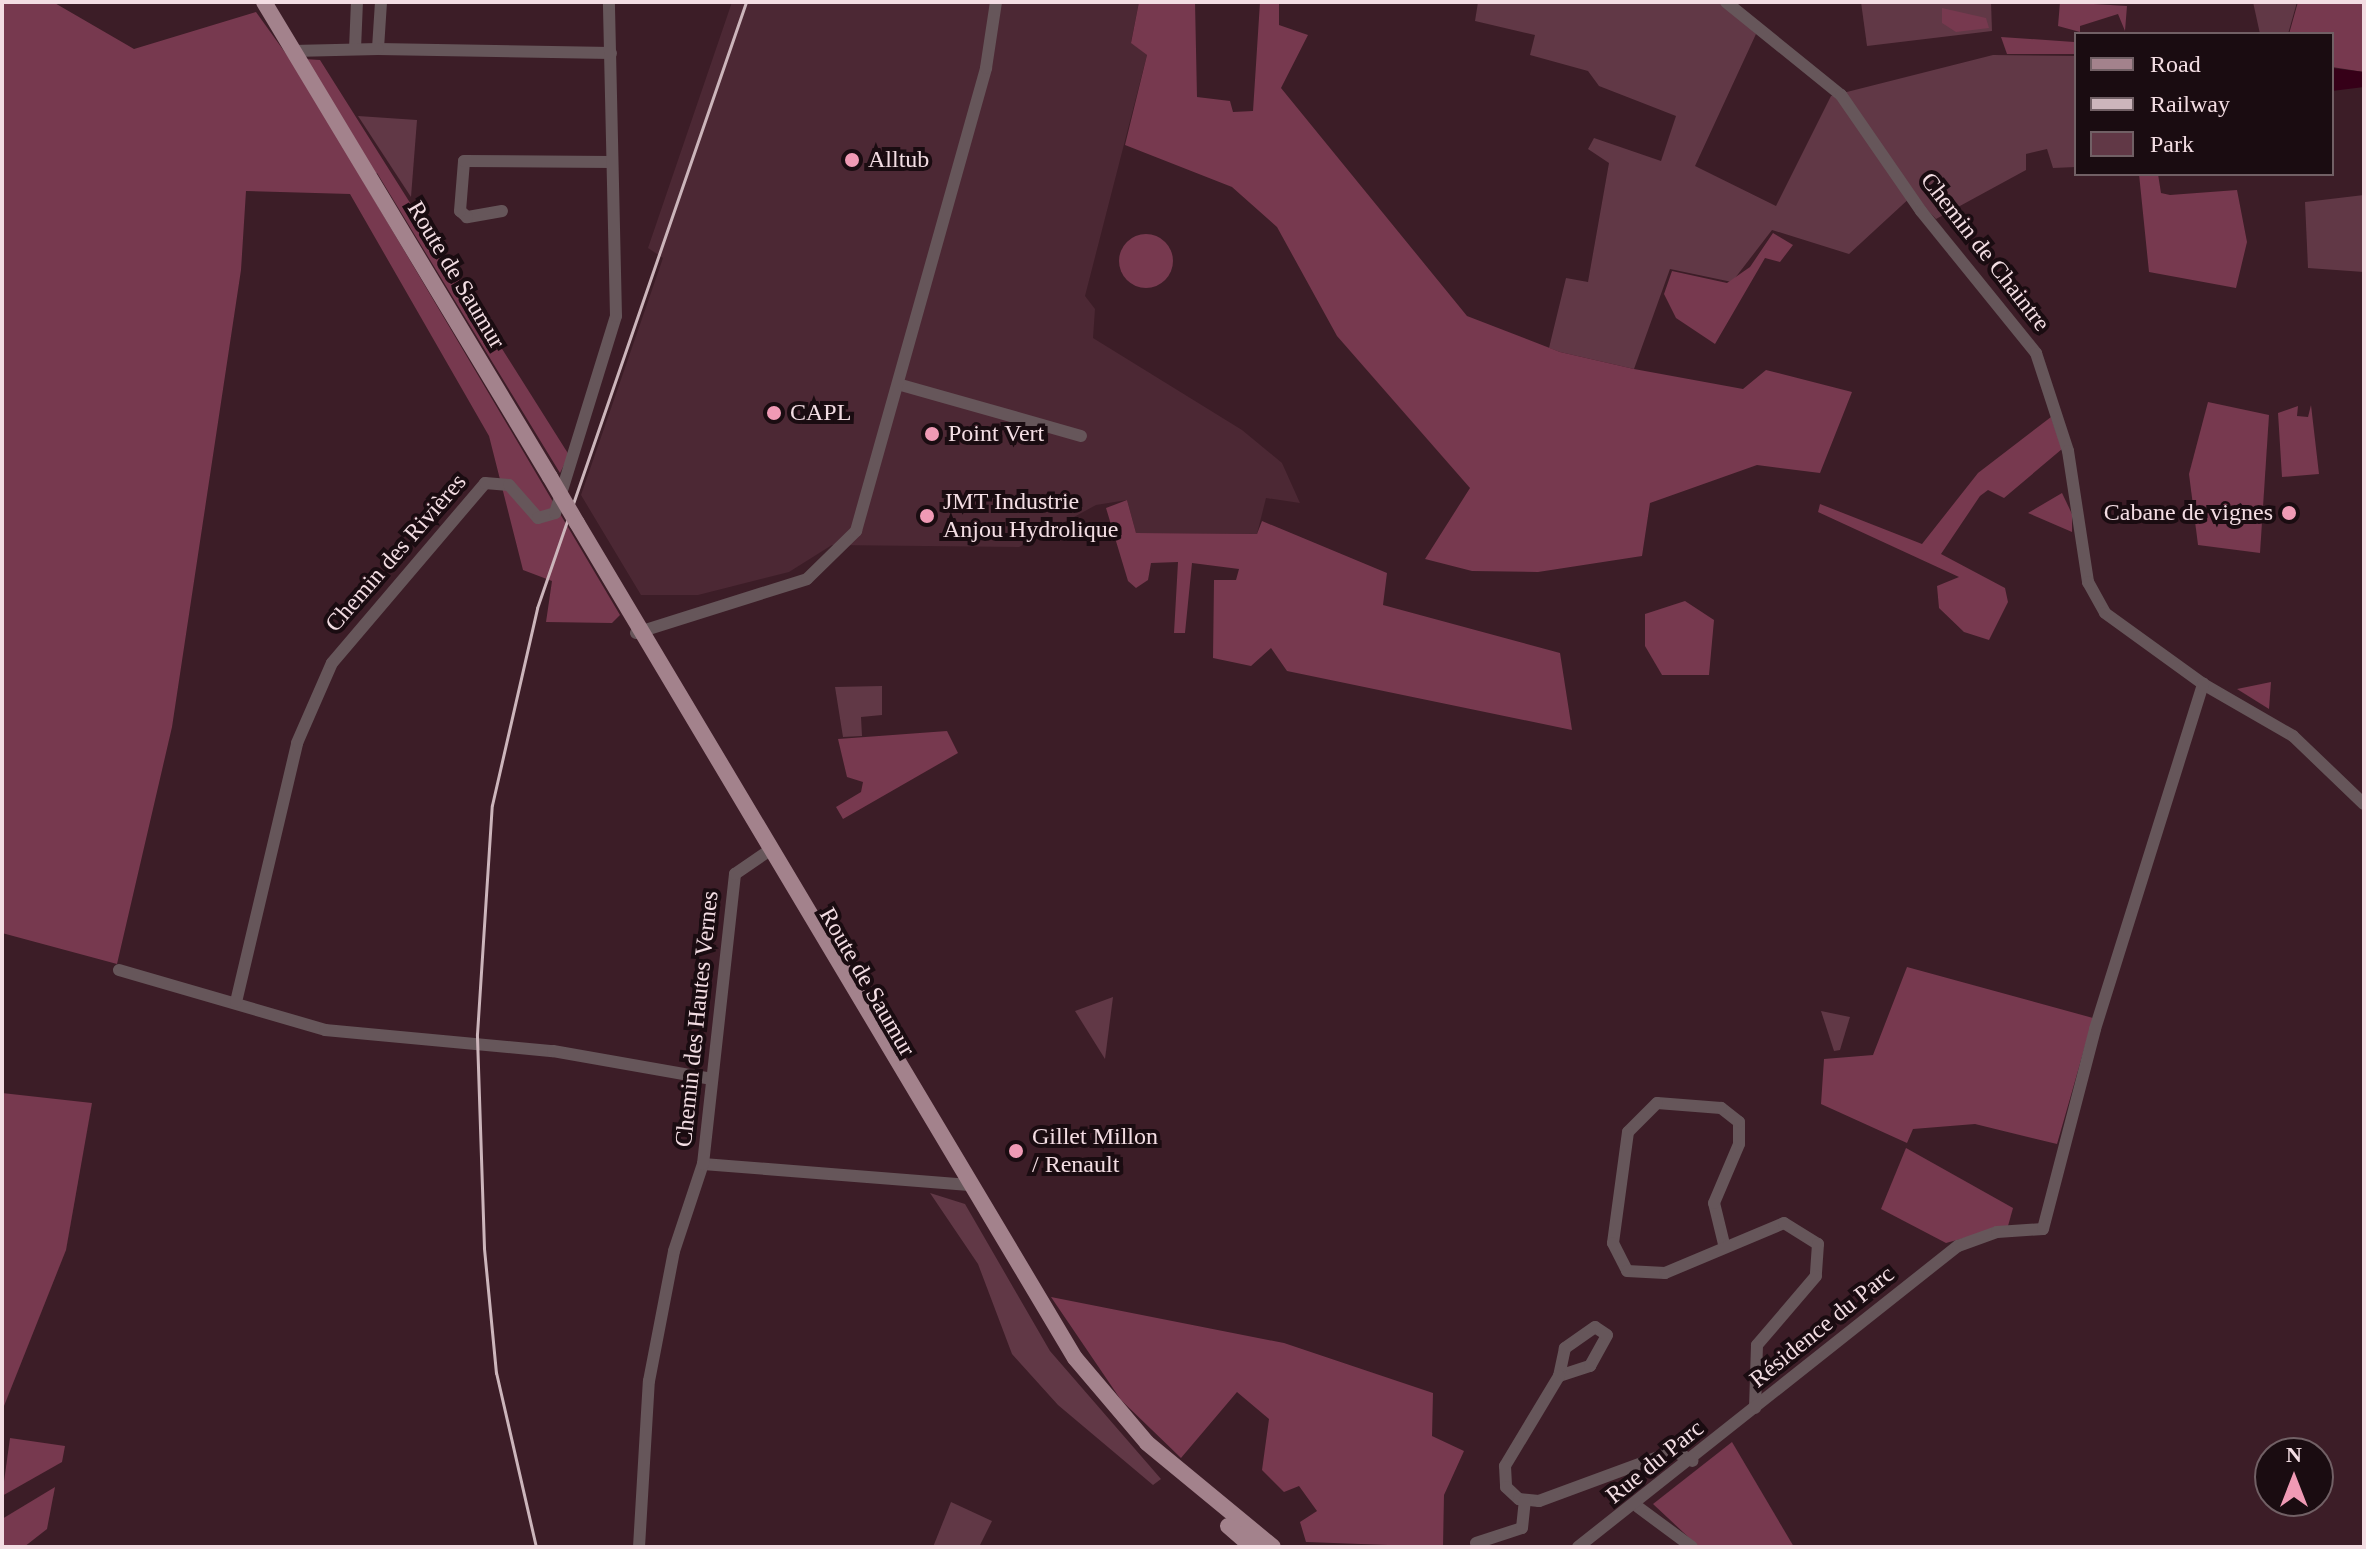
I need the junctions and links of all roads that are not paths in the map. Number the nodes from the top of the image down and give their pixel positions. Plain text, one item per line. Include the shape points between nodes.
1 (264, 2) edge
2 (357, 2) edge
3 (381, 2) edge
4 (609, 2) edge
5 (996, 2) edge
6 (1726, 2) edge
7 (355, 49) junction
8 (378, 49) junction
9 (293, 51) junction
10 (611, 53) junction
11 (612, 162) junction
12 (502, 211) dead end
13 (901, 385) junction
14 (1081, 436) dead end
15 (639, 632) junction
16 (2203, 684) junction
17 (2364, 804) edge
18 (767, 852) junction
19 (119, 970) dead end
20 (236, 1002) junction
21 (711, 1079) junction
22 (703, 1164) junction
23 (966, 1187) junction
24 (1724, 1244) junction
25 (1559, 1376) junction
26 (1755, 1408) junction
27 (1145, 1446) junction
28 (1693, 1461) junction
29 (1525, 1501) junction
30 (1638, 1507) junction
31 (1476, 1543) dead end
32 (639, 1547) edge
33 (1252, 1547) edge
34 (1273, 1547) edge
35 (1578, 1547) edge
36 (1692, 1547) edge

1 - 9 main road, Route de Saumur
2 - 7 street
3 - 8 street
4 - 10 street, Chemin des Rivières
5 - 13 street via 986,68
6 - 16 street, Chemin de Chaintre via 1841,95 1921,211 2036,353 2068,451 2096,601 2121,628
7 - 8 street
7 - 9 street
8 - 10 street
9 - 15 main road, Route de Saumur, bridge
10 - 11 street, Chemin des Rivières
11 - 12 street via 464,161 460,211 467,217
11 - 20 street, Chemin des Rivières via 613,334 555,513 538,518 509,485 485,483 332,663 292,766
13 - 14 street
13 - 15 street via 867,509 844,549 797,583
15 - 18 main road, Route de Saumur
16 - 17 street, Chemin de Chaintre via 2293,736
16 - 26 street, Résidence du Parc via 2095,1029 2043,1229 1997,1232 1958,1246
18 - 21 street, Chemin des Hautes Vernes via 735,874
18 - 23 main road, Route de Saumur
19 - 20 street
20 - 21 street via 325,1030 553,1051
21 - 22 street, Chemin des Hautes Vernes
22 - 23 street
22 - 32 street, Chemin des Hautes Vernes via 674,1251 649,1381
23 - 27 main road, Route de Saumur via 1075,1358
24 - 24 street, Résidence du Parc via 1714,1203 1739,1144 1739,1122 1721,1108 1657,1103 1628,1132 1613,1219 1617,1257 1627,1271 1649,1277
24 - 26 street, Résidence du Parc via 1784,1223 1818,1244 1816,1276 1757,1345
25 - 25 street via 1573,1340 1595,1327 1607,1335 1590,1366
25 - 29 street via 1505,1466 1506,1487
26 - 28 street, Rue du Parc
27 - 33 main road
27 - 34 main road
28 - 29 street via 1674,1451
28 - 30 street, Rue du Parc
29 - 31 street via 1522,1528
30 - 35 street, Rue du Parc
30 - 36 street

